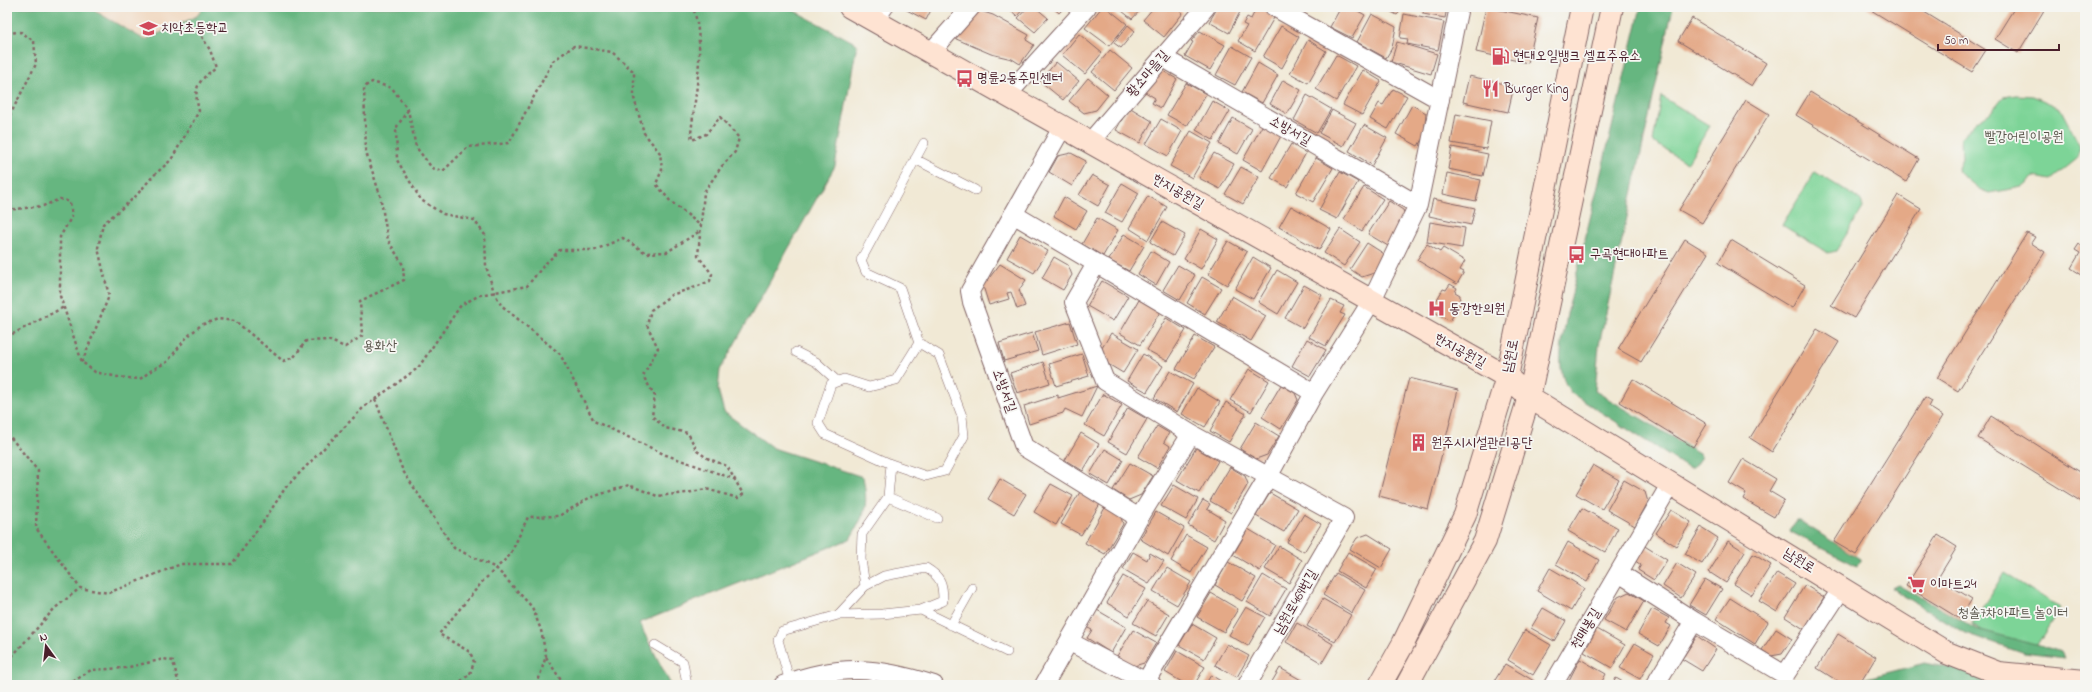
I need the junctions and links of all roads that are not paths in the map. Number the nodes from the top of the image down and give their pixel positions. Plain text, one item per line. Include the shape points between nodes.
1 (850, 7) edge
2 (971, 7) edge
3 (1087, 7) edge
4 (1206, 7) edge
5 (1274, 7) edge
6 (1459, 7) edge
7 (1582, 7) edge
8 (1612, 7) edge
9 (879, 13) edge
10 (932, 51) junction
11 (1162, 57) junction
12 (1007, 95) junction
13 (1440, 100) junction
14 (1063, 126) junction
15 (924, 142) dead end
16 (1090, 142) junction
17 (915, 159) junction
18 (975, 190) dead end
19 (1418, 205) junction
20 (1013, 214) junction
21 (1096, 264) junction
22 (1371, 302) junction
23 (919, 342) junction
24 (796, 352) dead end
25 (1507, 377) junction
26 (837, 381) junction
27 (1314, 393) junction
28 (1529, 397) junction
29 (1191, 434) junction
30 (892, 464) junction
31 (1268, 477) junction
32 (1671, 483) junction
33 (888, 497) junction
34 (937, 518) dead end
35 (1139, 518) junction
36 (1619, 573) junction
37 (865, 586) junction
38 (972, 588) dead end
39 (1842, 588) junction
40 (921, 610) junction
41 (838, 615) junction
42 (1694, 621) junction
43 (951, 624) junction
44 (1070, 642) junction
45 (655, 645) dead end
46 (1007, 652) dead end
47 (2085, 681) edge
48 (1149, 683) edge
49 (788, 684) edge
50 (687, 685) edge
51 (934, 685) edge
52 (1044, 685) edge
53 (1247, 685) edge
54 (1380, 685) edge
55 (1407, 685) edge
56 (1553, 685) edge
57 (1655, 685) edge

1 - 9 street, 한지공원길
2 - 10 street
3 - 12 street
4 - 11 street, 황소마을길
5 - 13 street
6 - 13 street
7 - 25 street, 남원로
8 - 28 street, 남원로
9 - 10 street, 한지공원길
10 - 12 street, 한지공원길
11 - 16 street, 황소마을길
11 - 19 street, 소방서길
12 - 14 street, 한지공원길
13 - 19 street
14 - 16 street, 한지공원길
14 - 20 street, 소방서길
15 - 17 lane
16 - 22 street, 한지공원길
17 - 18 lane
17 - 23 lane via 861,260 866,272 900,288
19 - 22 street
20 - 21 street
20 - 35 street, 소방서길 via 970,291 1024,447
21 - 27 street
21 - 29 street via 1074,302 1105,381
22 - 25 street, 한지공원길
22 - 27 street
23 - 26 lane via 896,380 869,387 844,379
23 - 30 lane via 939,355 962,416 964,436 945,471 926,476
24 - 26 lane via 816,362
25 - 28 street, 한지공원길
25 - 54 street, 남원로 via 1465,515 1403,644
26 - 30 lane via 831,384 818,423 825,434
27 - 31 street
28 - 32 street, 남원로
28 - 55 street, 남원로 via 1485,541
29 - 31 street
29 - 35 street
30 - 33 lane
31 - 48 street
31 - 53 street, 남원로469번길 via 1344,518
32 - 36 street, 천매봉길
32 - 39 street, 남원로
33 - 34 lane
33 - 37 lane via 862,534 861,559
35 - 44 street
36 - 42 street
36 - 56 street, 천매봉길
37 - 40 lane via 884,576 926,568 938,575 943,588 943,601
37 - 41 lane
38 - 43 lane
39 - 42 street via 1785,675
39 - 47 street, 남원로 via 1947,652 1998,673
40 - 41 lane
40 - 43 lane
41 - 49 lane via 782,631 778,640
42 - 57 street
43 - 46 lane
44 - 48 street
44 - 52 street
45 - 50 lane via 683,662
49 - 51 street via 818,673 856,668 902,675

